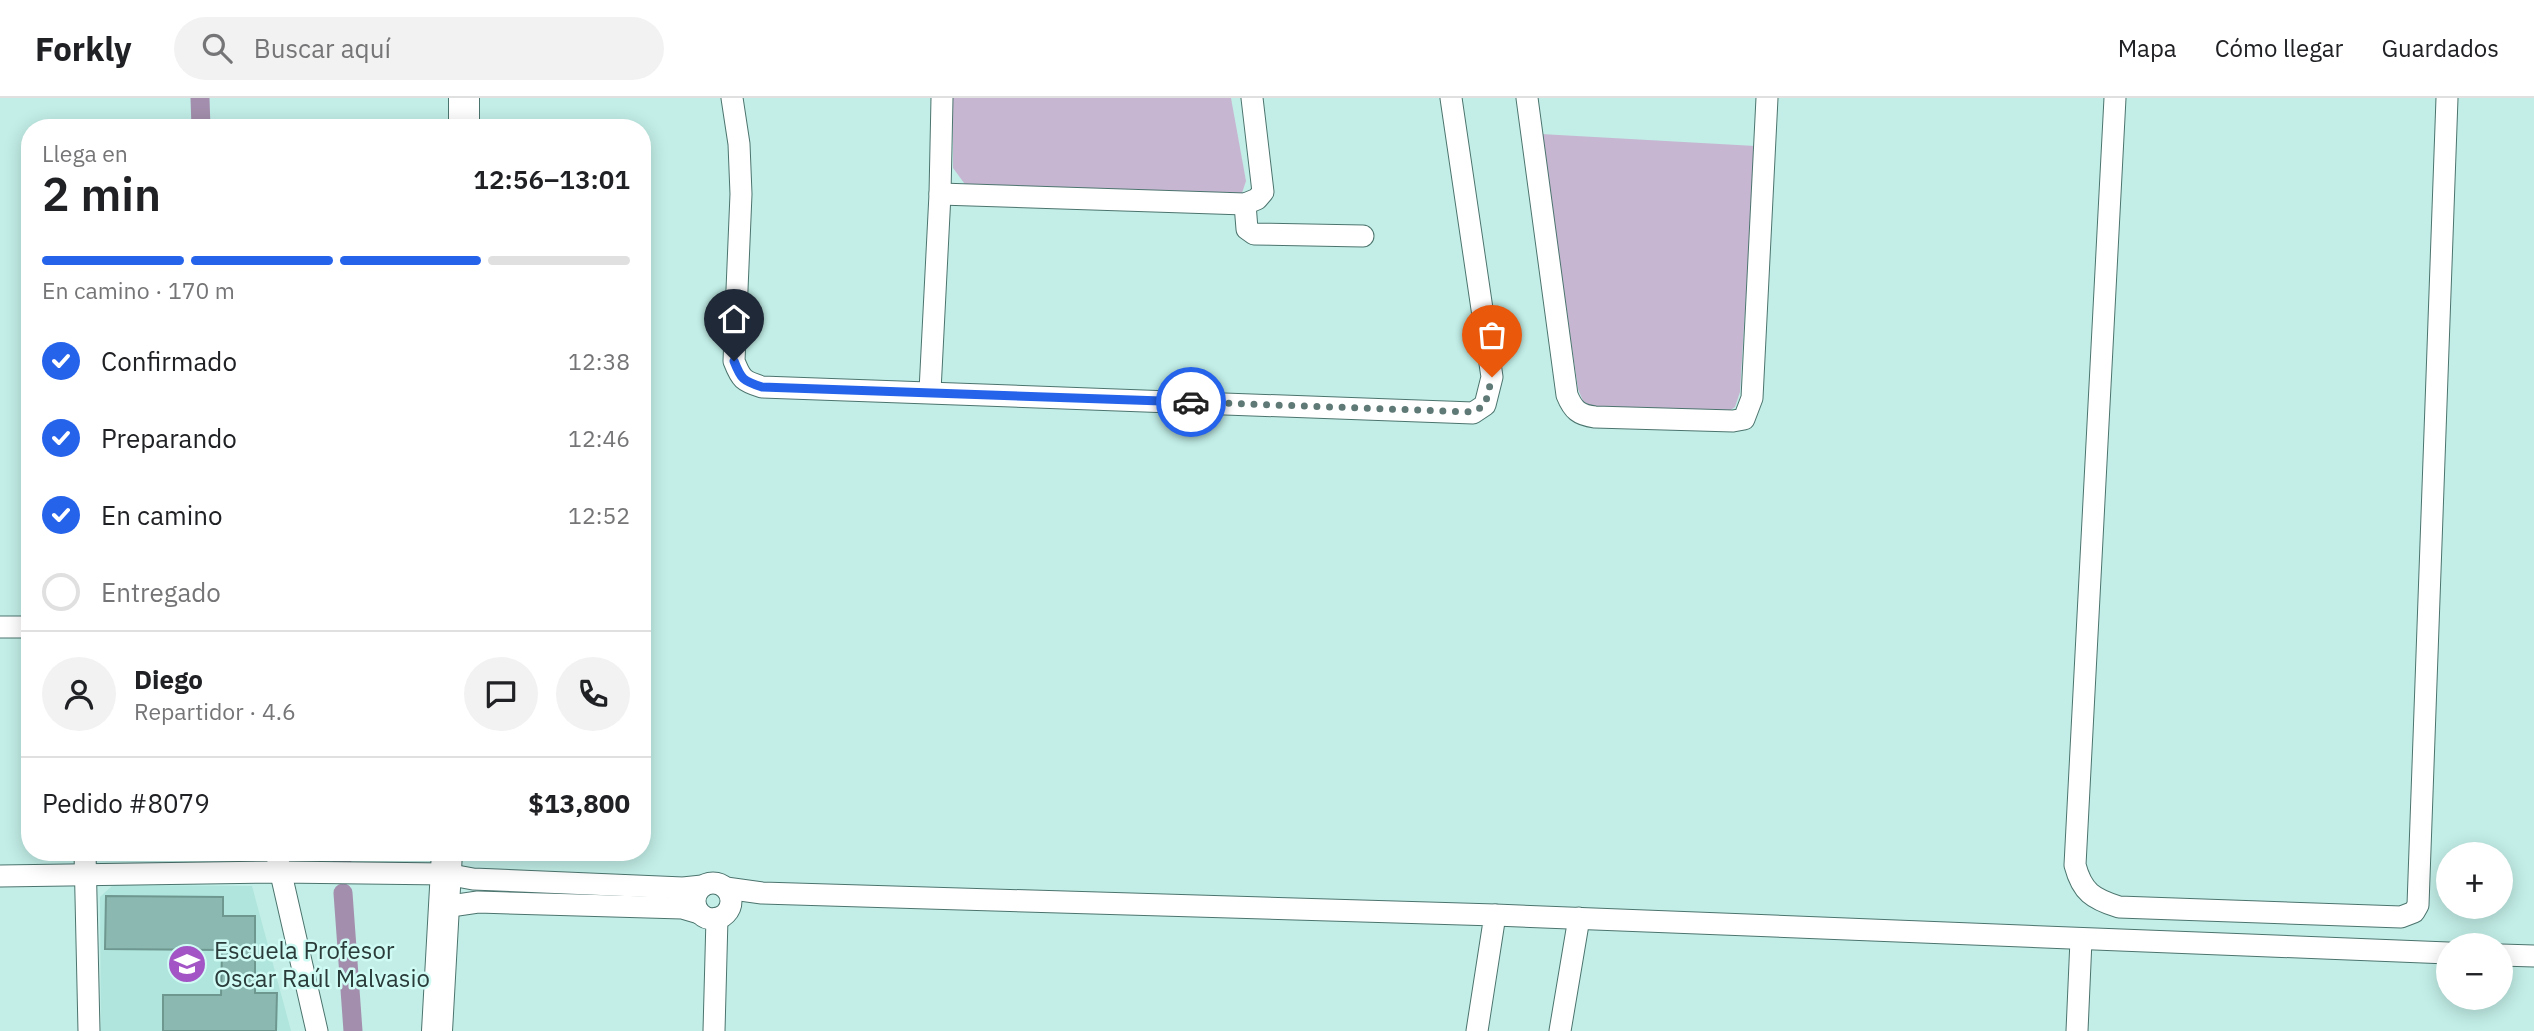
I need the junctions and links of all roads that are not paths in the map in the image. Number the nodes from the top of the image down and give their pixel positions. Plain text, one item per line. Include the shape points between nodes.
1 (464, 98) edge
2 (732, 98) edge
3 (942, 98) edge
4 (1252, 98) edge
5 (1451, 98) edge
6 (1527, 98) edge
7 (1768, 98) edge
8 (2115, 98) edge
9 (2447, 98) edge
10 (464, 119) edge
11 (940, 194) junction
12 (1245, 204) junction
13 (1363, 236) dead end
14 (930, 391) junction
15 (0, 627) edge
16 (21, 627) edge
17 (85, 861) edge
18 (278, 862) edge
19 (446, 863) edge
20 (0, 876) edge
21 (85, 876) junction
22 (702, 886) junction
23 (726, 888) junction
24 (762, 893) junction
25 (444, 907) junction
26 (715, 914) junction
27 (1495, 915) junction
28 (1579, 918) junction
29 (2081, 940) junction
30 (2436, 953) edge
31 (2513, 955) edge
32 (2534, 956) edge
33 (89, 1031) edge
34 (317, 1031) edge
35 (437, 1031) edge
36 (714, 1031) edge
37 (1477, 1031) edge
38 (1560, 1031) edge
39 (2077, 1031) edge

1 - 10 main road
2 - 14 street via 740,170 734,361 740,377 762,387
3 - 11 street
4 - 12 street via 1263,192
5 - 14 street via 1492,377 1485,405 1473,412
6 - 7 street via 1572,407 1595,417 1733,421 1744,419 1752,398
8 - 9 street via 2075,865 2079,882 2102,902 2119,907 2401,917 2418,905
11 - 12 street
11 - 14 street
12 - 13 street via 1247,229 1254,233
15 - 16 street
17 - 21 street
18 - 19 street
18 - 21 street
18 - 34 street
19 - 22 street via 487,880
19 - 25 main road
20 - 21 street
21 - 33 street
22 - 23 street via 715,883
22 - 26 street via 695,902
23 - 24 street
23 - 26 street via 731,899
24 - 26 street
24 - 27 street
25 - 26 street via 478,902 682,908
25 - 35 main road
26 - 36 street
27 - 28 street
27 - 37 street
28 - 29 street
28 - 38 street
29 - 30 street
29 - 39 street
31 - 32 street

